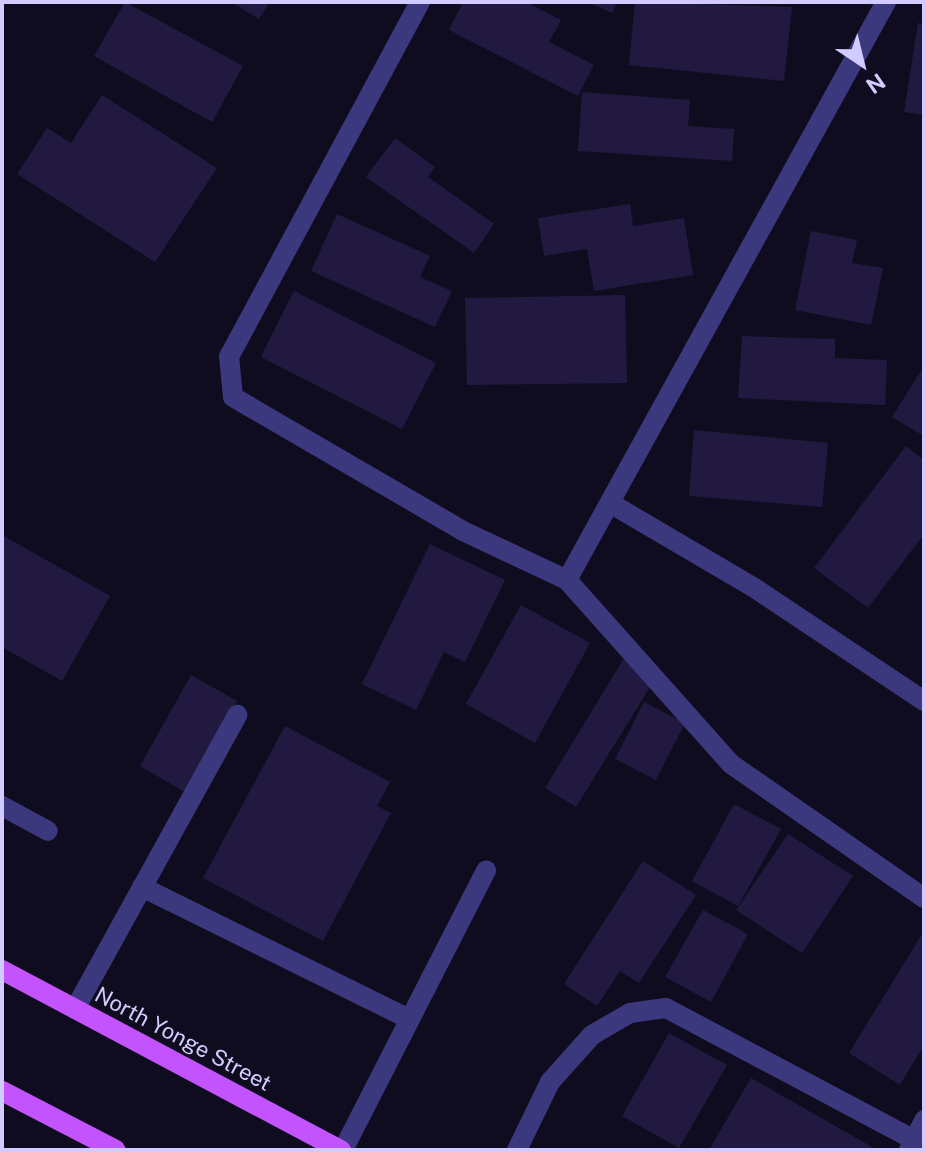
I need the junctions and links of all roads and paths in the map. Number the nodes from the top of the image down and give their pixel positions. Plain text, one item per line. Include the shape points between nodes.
1 (420, 2) edge
2 (886, 2) edge
3 (610, 503) junction
4 (567, 580) junction
5 (924, 701) edge
6 (237, 715) dead end
7 (2, 806) edge
8 (48, 831) dead end
9 (486, 871) dead end
10 (142, 887) junction
11 (924, 898) edge
12 (2, 970) edge
13 (75, 1009) junction
14 (409, 1019) junction
15 (2, 1091) edge
16 (924, 1120) edge
17 (912, 1145) edge
18 (116, 1150) edge
19 (342, 1150) edge
20 (517, 1150) edge

1 - 4 street via 229,356 233,397 463,531
2 - 3 street
3 - 4 street
3 - 5 street via 753,587
4 - 11 street via 731,764
6 - 10 street
7 - 8 street
9 - 14 street
10 - 13 street
10 - 14 street
12 - 13 main road, North Yonge Street
13 - 19 main road, North Yonge Street
14 - 19 street
15 - 18 main road
16 - 17 street
17 - 20 street via 666,1008 630,1013 592,1035 550,1082

